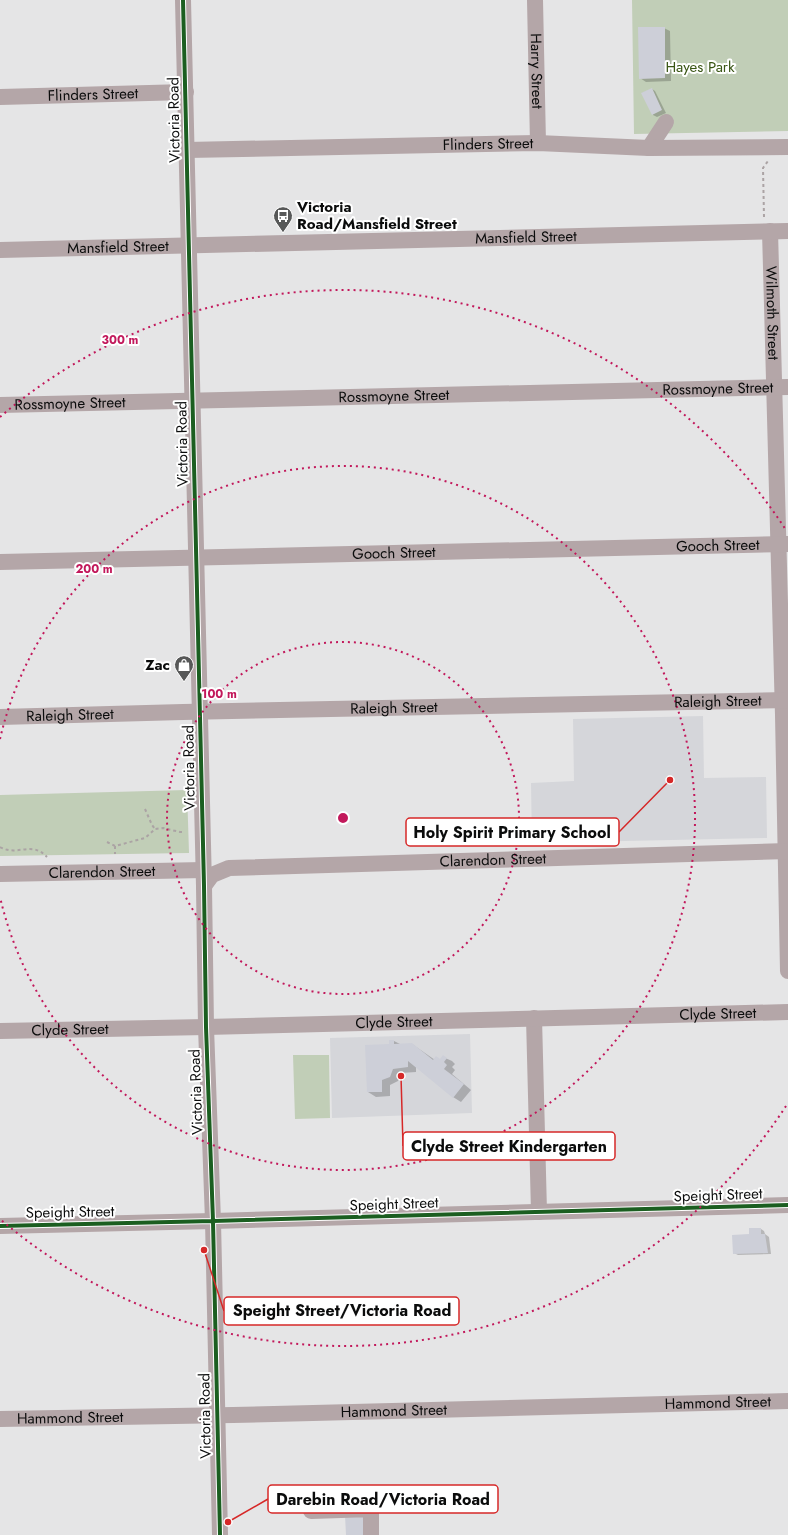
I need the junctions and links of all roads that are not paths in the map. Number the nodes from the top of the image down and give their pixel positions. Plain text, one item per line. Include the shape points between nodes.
1 (183, 0) edge
2 (535, 0) edge
3 (186, 92) junction
4 (0, 97) edge
5 (666, 122) dead end
6 (538, 143) junction
7 (788, 147) edge
8 (649, 148) junction
9 (187, 150) junction
10 (788, 231) edge
11 (770, 232) junction
12 (189, 245) junction
13 (0, 250) edge
14 (781, 387) edge
15 (193, 401) junction
16 (0, 406) edge
17 (783, 544) edge
18 (196, 558) junction
19 (0, 562) edge
20 (785, 700) edge
21 (200, 712) junction
22 (0, 717) edge
23 (787, 851) edge
24 (0, 874) edge
25 (204, 878) junction
26 (788, 971) edge
27 (788, 1012) edge
28 (534, 1018) junction
29 (206, 1027) junction
30 (0, 1031) edge
31 (788, 1205) edge
32 (539, 1212) junction
33 (213, 1221) junction
34 (0, 1226) edge
35 (788, 1401) edge
36 (217, 1415) junction
37 (0, 1419) edge
38 (311, 1512) dead end
39 (220, 1535) edge
40 (371, 1535) edge

1 - 3 street, Victoria Road
2 - 6 street, Harry Street
3 - 4 street, Flinders Street
3 - 9 street, Victoria Road
5 - 8 street
6 - 8 street, Flinders Street
6 - 9 street, Flinders Street
7 - 8 street, Flinders Street
9 - 12 street, Victoria Road
10 - 11 street, Mansfield Street
11 - 12 street, Mansfield Street
11 - 14 street, Wilmoth Street
12 - 13 street, Mansfield Street
12 - 15 street, Victoria Road
14 - 15 street, Rossmoyne Street
14 - 17 street, Wilmoth Street
15 - 16 street, Rossmoyne Street
15 - 18 street, Victoria Road
17 - 18 street, Gooch Street
17 - 20 street, Wilmoth Street
18 - 19 street, Gooch Street
18 - 21 street, Victoria Road
20 - 21 street, Raleigh Street
20 - 23 street, Wilmoth Street
21 - 22 street, Raleigh Street
21 - 25 street, Victoria Road
23 - 25 street, Clarendon Street via 229,868
23 - 26 street, Wilmoth Street
24 - 25 street, Clarendon Street
25 - 29 street, Victoria Road
27 - 28 street, Clyde Street
28 - 29 street, Clyde Street
28 - 32 street
29 - 30 street, Clyde Street
29 - 33 street, Victoria Road
31 - 32 street, Speight Street
32 - 33 street, Speight Street
33 - 34 street, Speight Street
33 - 36 street, Victoria Road
35 - 36 street, Hammond Street
36 - 37 street, Hammond Street
36 - 39 street, Victoria Road
38 - 40 street via 371,1509

